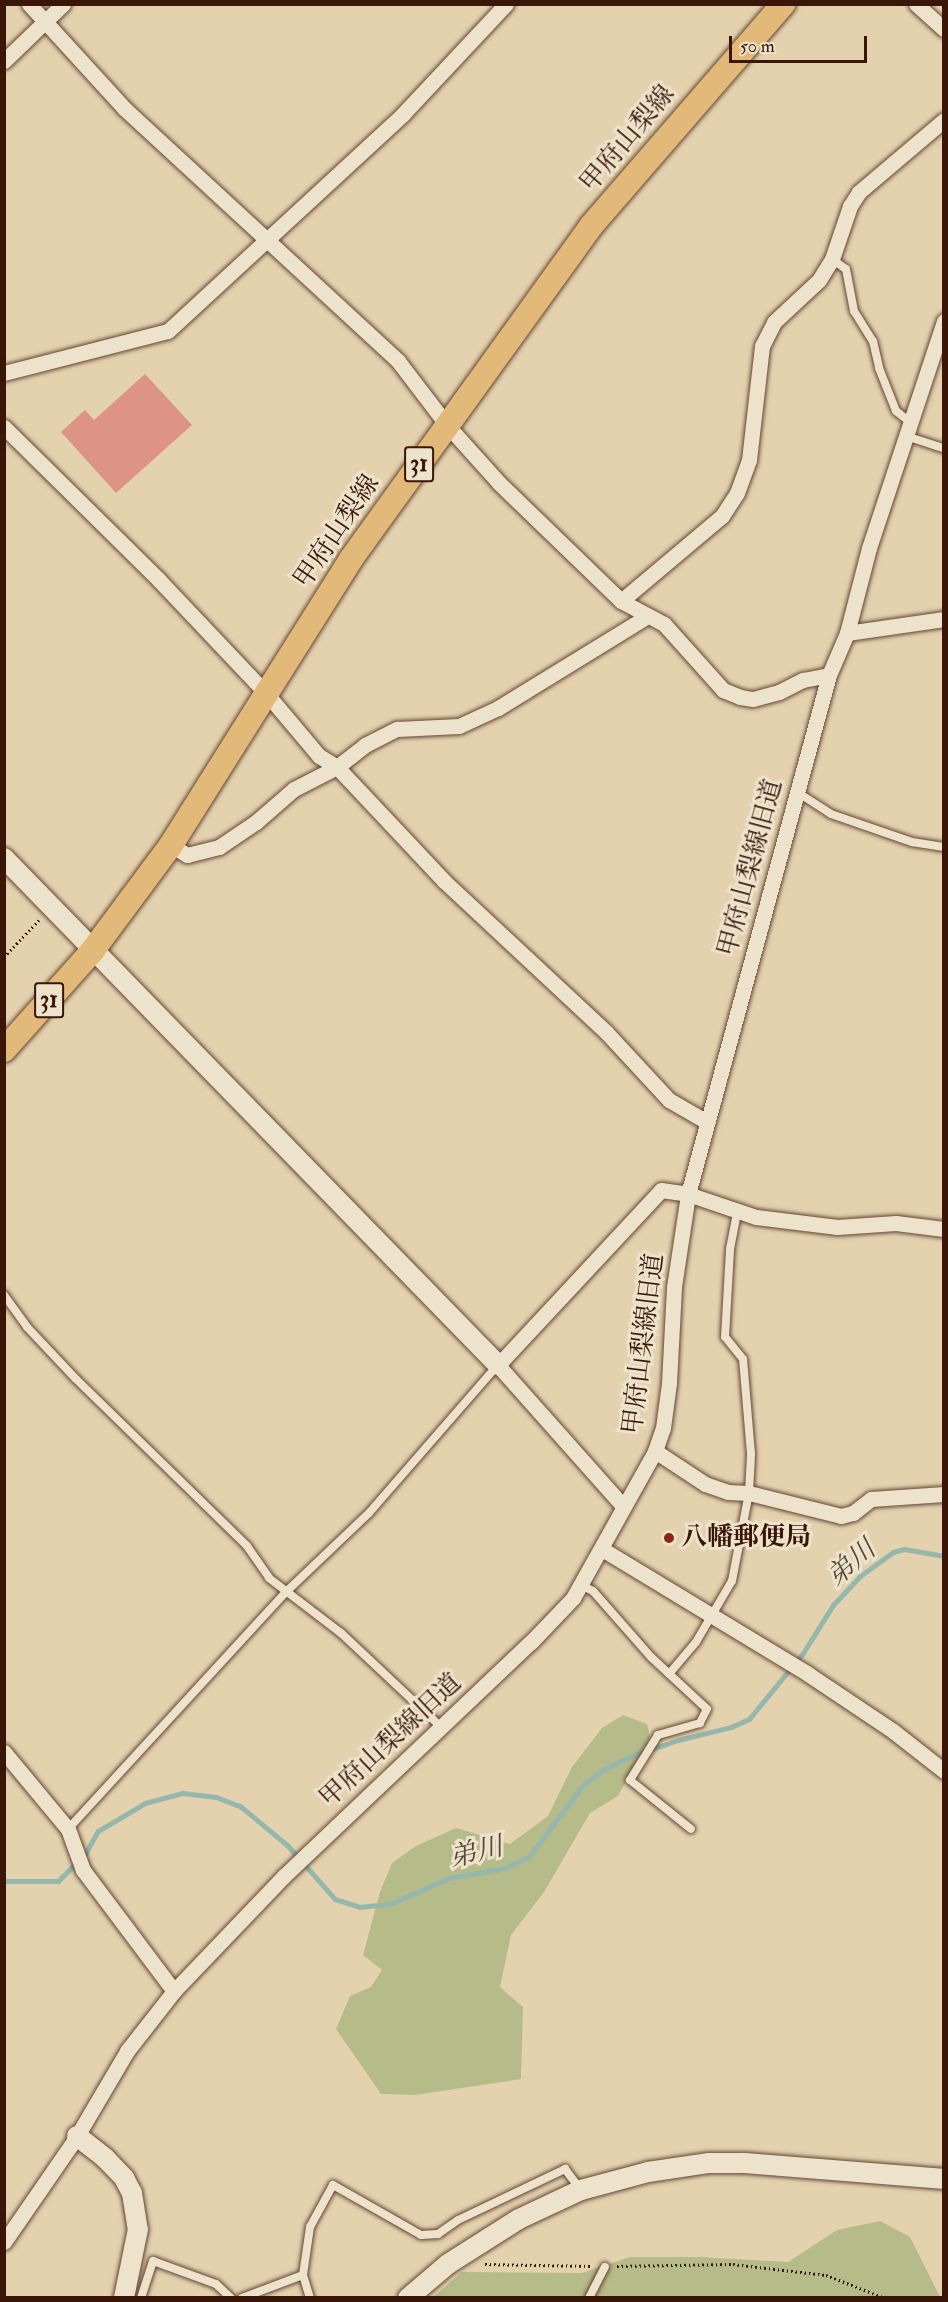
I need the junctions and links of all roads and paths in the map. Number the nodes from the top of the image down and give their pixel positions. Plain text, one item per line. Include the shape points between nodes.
1 (29, 4) edge
2 (63, 4) edge
3 (506, 4) edge
4 (783, 4) edge
5 (916, 4) edge
6 (45, 23) junction
7 (944, 29) edge
8 (4, 61) edge
9 (944, 120) edge
10 (266, 239) junction
11 (832, 259) junction
12 (944, 321) edge
13 (4, 373) edge
14 (447, 425) junction
15 (4, 427) edge
16 (908, 429) junction
17 (944, 448) edge
18 (621, 601) junction
19 (646, 616) junction
20 (944, 619) edge
21 (847, 633) junction
22 (829, 675) junction
23 (266, 693) junction
24 (337, 767) junction
25 (796, 792) junction
26 (171, 845) junction
27 (944, 847) edge
28 (4, 858) edge
29 (53, 907) junction
30 (93, 950) junction
31 (4, 957) edge
32 (4, 1050) edge
33 (707, 1122) junction
34 (688, 1194) junction
35 (737, 1212) junction
36 (944, 1228) edge
37 (4, 1295) edge
38 (498, 1365) junction
39 (655, 1451) junction
40 (749, 1493) junction
41 (944, 1494) edge
42 (623, 1506) junction
43 (602, 1549) junction
44 (581, 1585) junction
45 (287, 1591) junction
46 (713, 1616) junction
47 (669, 1674) junction
48 (440, 1726) junction
49 (4, 1752) edge
50 (944, 1771) edge
51 (692, 1829) dead end
52 (70, 1835) junction
53 (174, 1991) junction
54 (77, 2136) junction
55 (944, 2179) edge
56 (581, 2190) junction
57 (4, 2242) edge
58 (482, 2264) dead end
59 (605, 2266) junction
60 (303, 2275) junction
61 (123, 2298) edge
62 (141, 2298) edge
63 (231, 2298) edge
64 (242, 2298) edge
65 (310, 2298) edge
66 (408, 2298) edge
67 (589, 2298) edge
68 (885, 2298) edge

1 - 6 street
2 - 6 street
3 - 10 street via 403,114
4 - 14 main road, 甲府山梨線 / 31 via 591,226
5 - 7 street
6 - 8 street
6 - 10 street via 125,109
9 - 11 street via 859,192 850,206
10 - 13 street via 168,331
10 - 14 street via 398,361
11 - 16 lane via 846,269 854,311 873,341 896,411
11 - 18 street via 819,280 774,322 762,346 749,460 737,493 722,516
12 - 16 street, 甲府山梨線旧道
14 - 18 street via 499,483
14 - 23 main road, 甲府山梨線 / 31 via 351,559
15 - 23 street via 159,580
16 - 17 lane
16 - 21 street, 甲府山梨線旧道 via 868,548
18 - 19 street
19 - 22 street via 664,624 723,690 740,698 753,699 803,680
19 - 24 street via 498,708 459,726 397,729 365,745
20 - 21 street
21 - 22 street, 甲府山梨線旧道
22 - 25 street, 甲府山梨線旧道
23 - 24 street via 319,756
23 - 26 main road, 甲府山梨線 / 31
24 - 26 street via 294,789 219,847 187,855
24 - 33 street via 444,881 606,1032 669,1100
25 - 27 lane via 831,814 912,842
25 - 33 street, 甲府山梨線旧道
26 - 30 main road, 甲府山梨線 / 31
28 - 29 street
29 - 30 street
29 - 31 path
30 - 32 main road, 甲府山梨線 / 31
30 - 38 street
33 - 34 street, 甲府山梨線旧道
34 - 35 street
34 - 38 street via 661,1190
34 - 39 street, 甲府山梨線旧道 via 674,1287 669,1383 663,1428
35 - 36 street via 837,1227 896,1223
35 - 40 lane via 730,1249 725,1337 743,1359 751,1454
37 - 45 lane via 27,1327 76,1379 247,1546 268,1578
38 - 42 street
38 - 45 lane via 369,1513
39 - 40 street via 705,1484 728,1492
39 - 42 street, 甲府山梨線旧道
40 - 41 street via 842,1516 872,1499
40 - 46 lane via 732,1581
42 - 43 street, 甲府山梨線旧道
43 - 44 street, 甲府山梨線旧道
43 - 46 street
44 - 47 lane via 593,1591
44 - 48 street, 甲府山梨線旧道 via 531,1642
45 - 48 lane via 341,1633
45 - 52 lane
46 - 47 lane
46 - 50 street via 893,1731
47 - 51 lane via 707,1709 707,1714 700,1723 658,1735 630,1780
48 - 53 street, 甲府山梨線旧道 via 312,1848
49 - 52 street
52 - 53 street via 83,1870
53 - 54 street, 甲府山梨線旧道 via 127,2051
54 - 57 street, 甲府山梨線旧道
54 - 61 street via 118,2171 132,2193 138,2229
55 - 56 street via 709,2163 648,2172
56 - 60 lane via 565,2169 458,2220 438,2234 422,2235 333,2185 310,2226
56 - 66 street via 519,2219 447,2264
58 - 59 path
59 - 67 lane
59 - 68 path via 733,2264 826,2275
60 - 64 lane
60 - 65 lane
62 - 63 lane via 153,2261 216,2284

